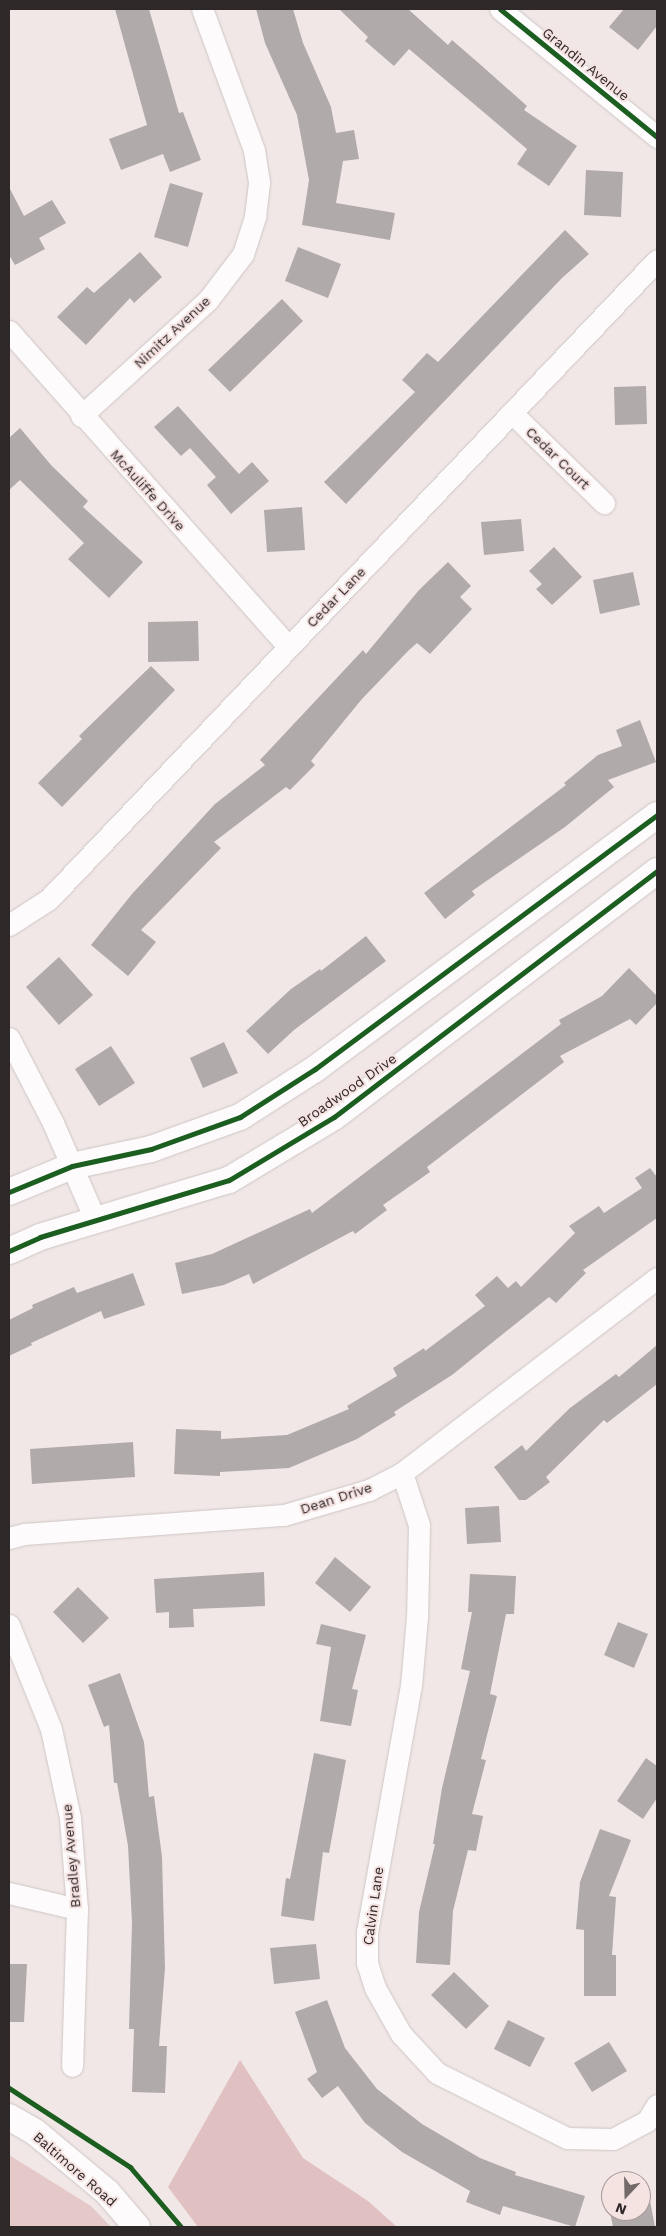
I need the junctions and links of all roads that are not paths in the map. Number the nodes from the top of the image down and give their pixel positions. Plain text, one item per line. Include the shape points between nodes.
1 (202, 9) edge
2 (500, 9) edge
3 (657, 137) edge
4 (657, 260) edge
5 (9, 331) edge
6 (512, 413) junction
7 (81, 416) junction
8 (604, 503) dead end
9 (289, 647) junction
10 (657, 815) edge
11 (657, 871) edge
12 (9, 926) edge
13 (9, 1038) edge
14 (72, 1166) junction
15 (9, 1192) edge
16 (95, 1219) junction
17 (9, 1251) edge
18 (657, 1278) edge
19 (402, 1473) junction
20 (9, 1538) edge
21 (9, 1625) edge
22 (9, 1893) edge
23 (77, 1909) junction
24 (72, 2066) dead end
25 (657, 2105) edge
26 (9, 2117) edge
27 (137, 2227) edge

1 - 7 street, Nimitz Avenue via 254,150 258,182 255,216 243,254 208,300
2 - 3 street, Grandin Avenue
4 - 6 street, Cedar Lane
5 - 7 street, McAuliffe Drive
6 - 8 street, Cedar Court
6 - 9 street, Cedar Lane
7 - 9 street, McAuliffe Drive
9 - 12 street, Cedar Lane via 49,899
10 - 14 street via 315,1069 240,1117 150,1149
11 - 16 street, Broadwood Drive via 334,1117 229,1180
13 - 14 street
14 - 15 street
14 - 16 street
16 - 17 street, Broadwood Drive
18 - 19 street, Dean Drive
19 - 20 street, Dean Drive via 369,1490 284,1515 24,1534
19 - 25 street, Calvin Lane via 419,1525 417,1617 410,1685 367,1931 367,1963 375,1988 401,2034 437,2072 567,2138 613,2139 647,2120
21 - 23 street, Bradley Avenue via 51,1729 70,1818
22 - 23 street
23 - 24 street, Bradley Avenue
26 - 27 street, Baltimore Road via 35,2132 107,2192

